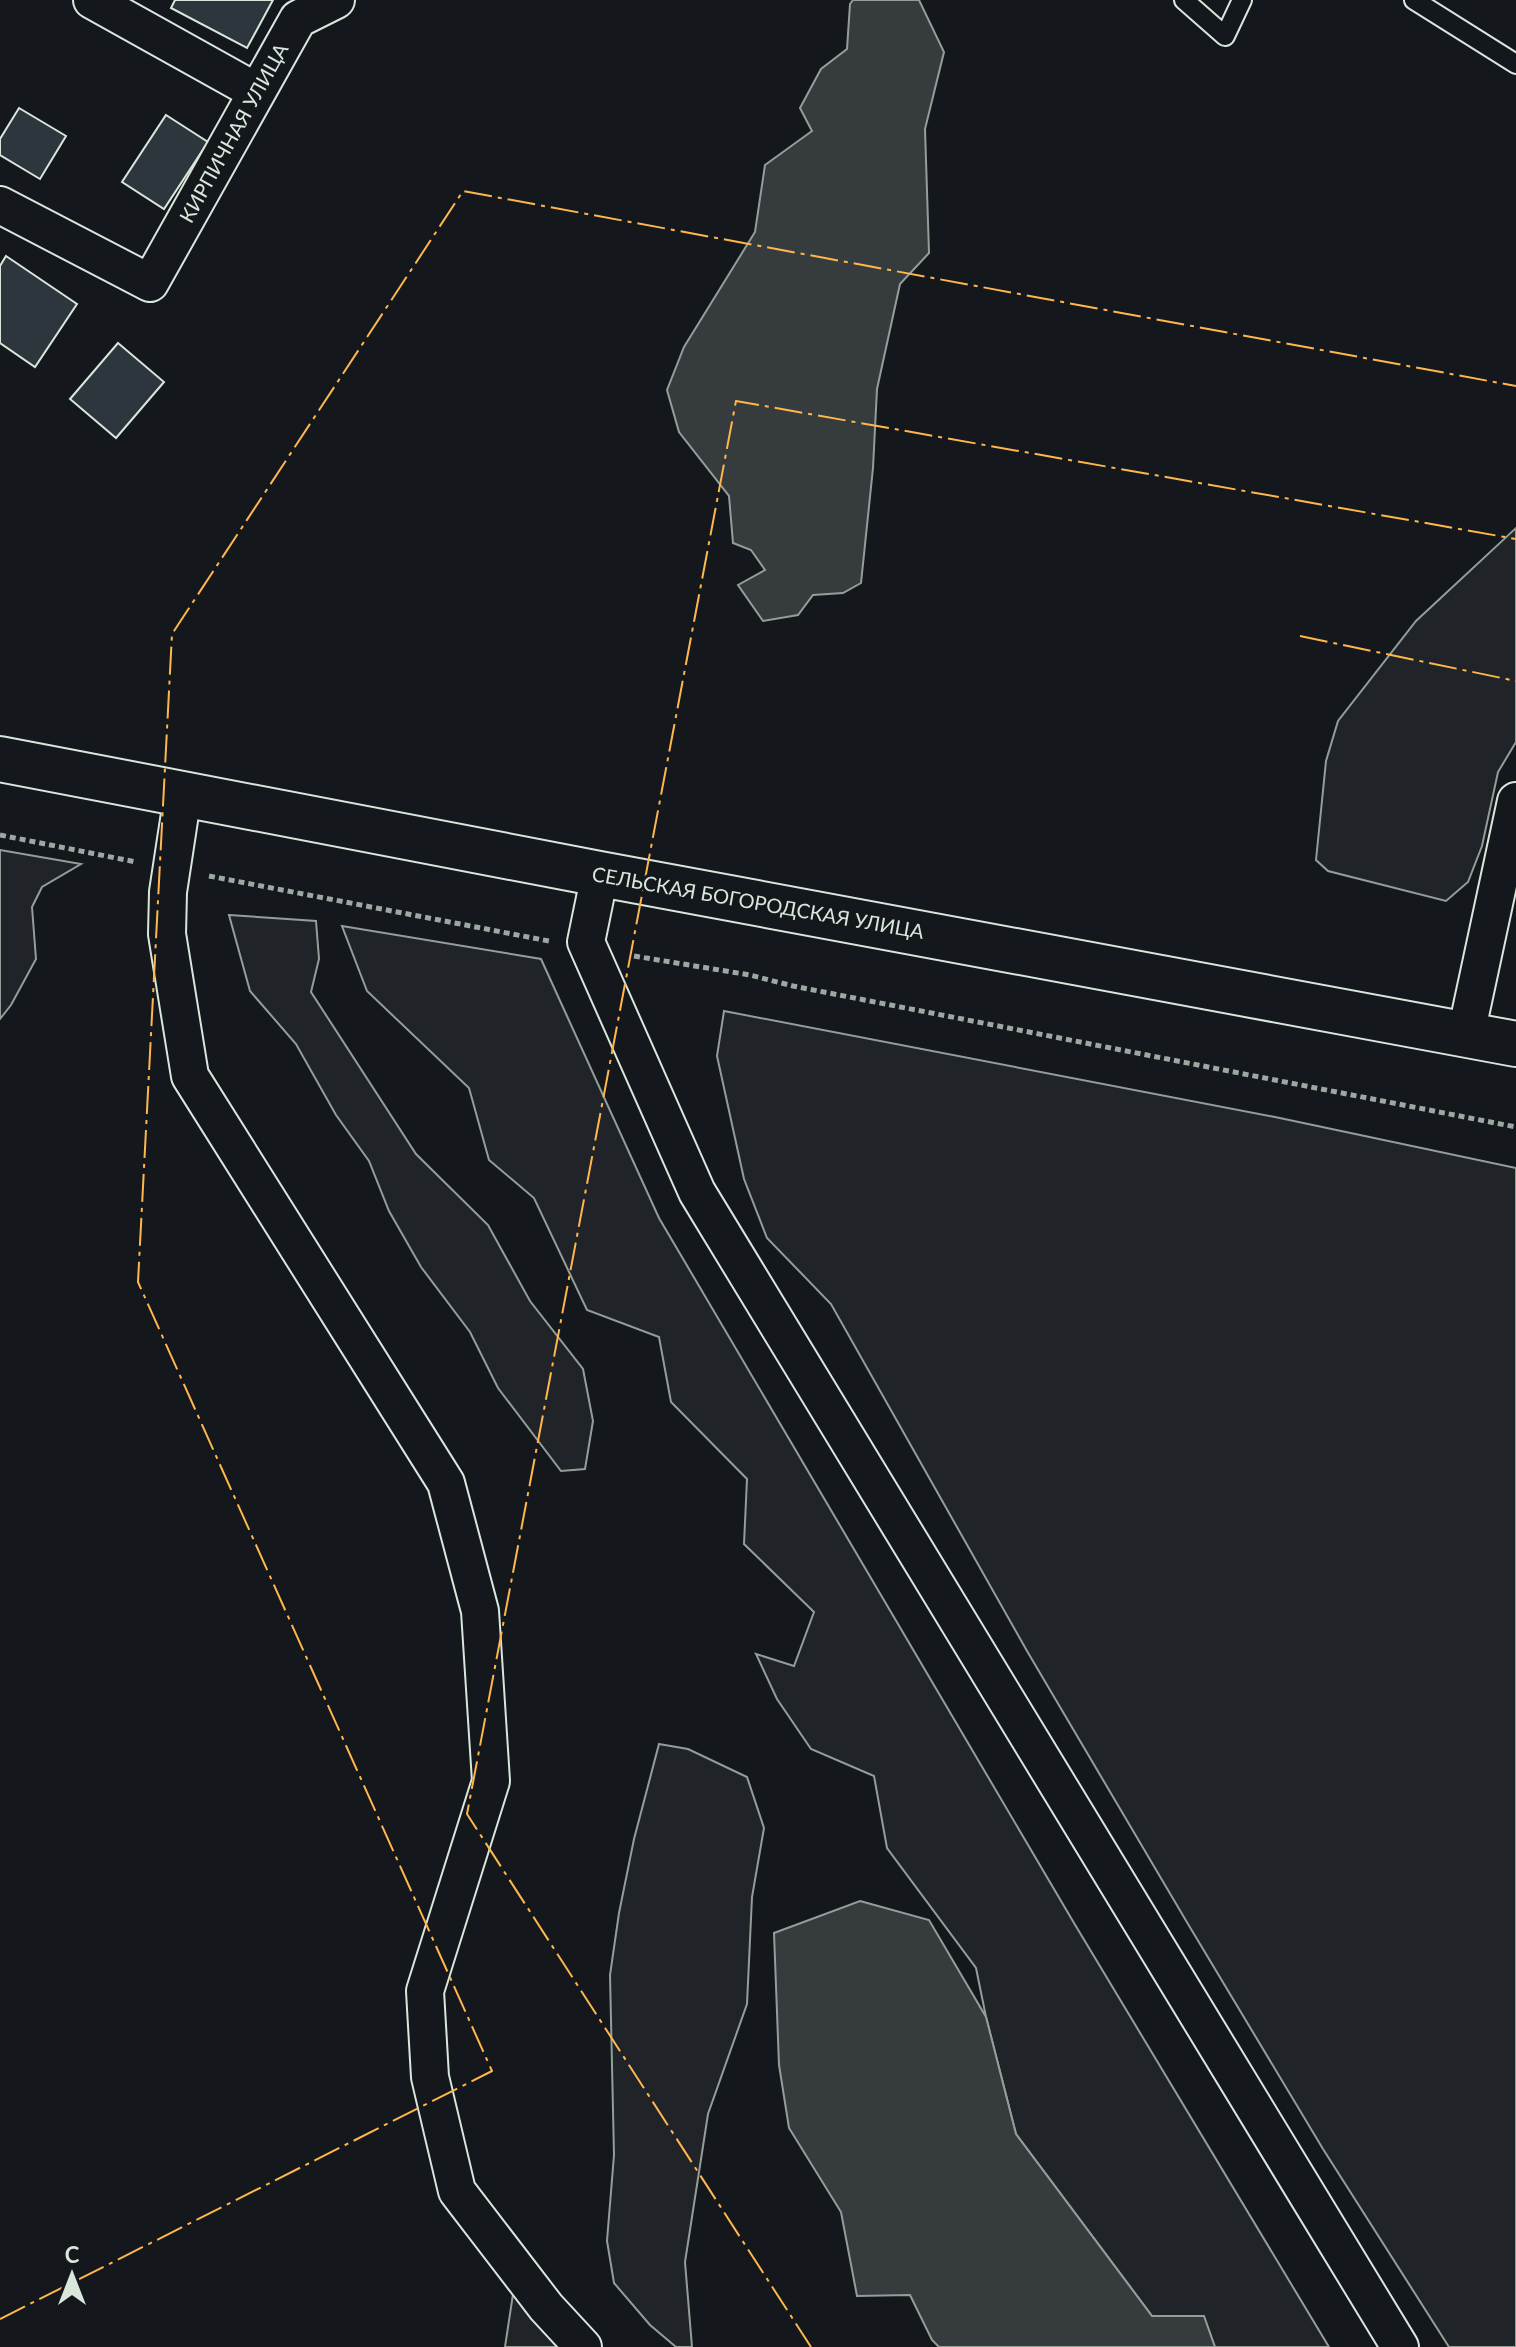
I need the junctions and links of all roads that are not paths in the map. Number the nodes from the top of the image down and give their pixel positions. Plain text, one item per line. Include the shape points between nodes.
1 (92, 0) edge
2 (336, 0) edge
3 (1184, 0) edge
4 (1242, 0) edge
5 (1414, 0) edge
6 (1516, 40) edge
7 (1511, 61) edge
8 (257, 92) junction
9 (0, 205) edge
10 (0, 759) edge
11 (183, 794) junction
12 (1516, 801) edge
13 (600, 874) junction
14 (1466, 1034) junction
15 (1516, 1044) edge
16 (583, 2347) edge
17 (1400, 2347) edge

1 - 8 street
2 - 8 street, КИРПИЧНАЯ УЛИЦА via 298,19
3 - 4 lane via 1225,36
5 - 7 lane
6 - 7 lane
8 - 9 street, КИРПИЧНАЯ УЛИЦА via 150,283
10 - 11 main road, СЕЛЬСКАЯ БОГОРОДСКАЯ УЛИЦА
11 - 13 main road, СЕЛЬСКАЯ БОГОРОДСКАЯ УЛИЦА
11 - 16 street via 167,934 190,1076 446,1483 480,1611 491,1781 425,1991 430,2077 457,2191
12 - 14 street
13 - 14 main road, СЕЛЬСКАЯ БОГОРОДСКАЯ УЛИЦА
13 - 17 street via 586,942 697,1192
14 - 15 main road, СЕЛЬСКАЯ БОГОРОДСКАЯ УЛИЦА

